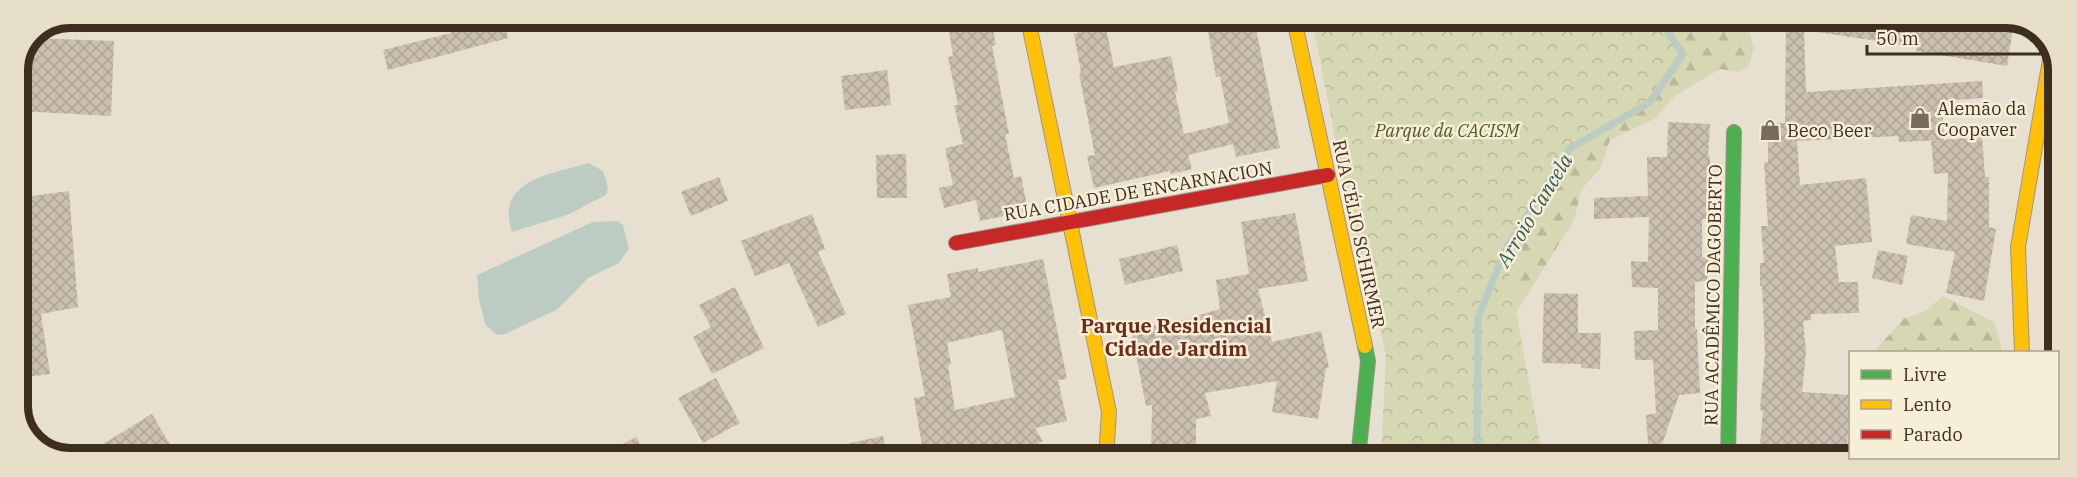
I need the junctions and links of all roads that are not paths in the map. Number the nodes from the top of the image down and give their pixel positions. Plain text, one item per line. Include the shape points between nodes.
1 (1030, 28) edge
2 (1296, 28) edge
3 (2048, 71) edge
4 (1734, 132) dead end
5 (1328, 175) junction
6 (1070, 222) junction
7 (956, 243) dead end
8 (2022, 351) edge
9 (1107, 448) edge
10 (1359, 448) edge
11 (1728, 448) edge

1 - 6 street
2 - 5 street, RUA CÉLIO SCHIRMER
3 - 8 street via 2018,247
4 - 11 street, RUA ACADÊMICO DAGOBERTO
5 - 6 street, RUA CIDADE DE ENCARNACION
5 - 10 street, RUA CÉLIO SCHIRMER via 1368,361
6 - 7 street, RUA CIDADE DE ENCARNACION
6 - 9 street via 1109,412

